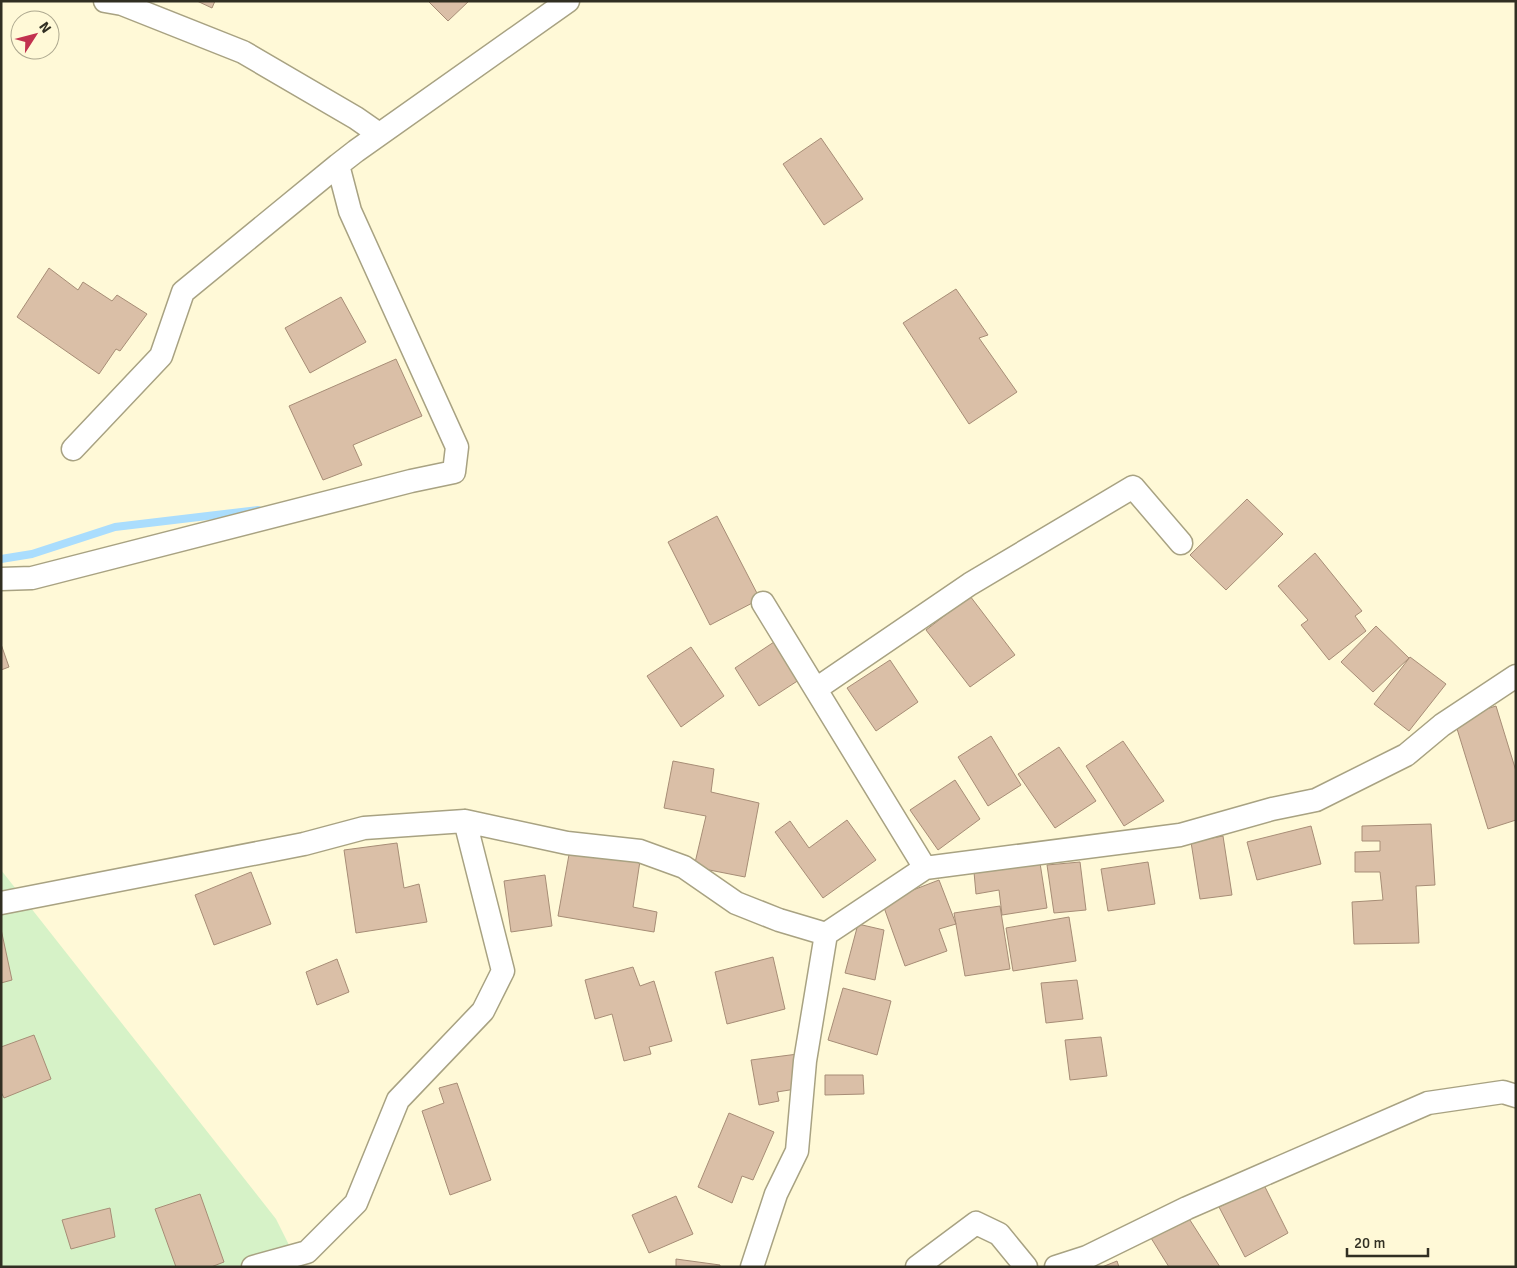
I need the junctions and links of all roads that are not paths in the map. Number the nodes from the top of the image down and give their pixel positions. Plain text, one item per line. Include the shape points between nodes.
1 (105, 1) edge
2 (568, 1) edge
3 (379, 134) junction
4 (338, 165) junction
5 (73, 449) dead end
6 (1181, 543) dead end
7 (1, 580) edge
8 (764, 603) dead end
9 (1516, 676) edge
10 (816, 689) junction
11 (465, 821) junction
12 (925, 868) junction
13 (1, 903) edge
14 (826, 934) junction
15 (1516, 1096) edge
16 (253, 1267) edge
17 (752, 1267) edge
18 (917, 1267) edge
19 (1026, 1267) edge
20 (1056, 1267) edge

1 - 3 street via 122,4 243,52
2 - 3 street
3 - 4 street
4 - 5 street via 183,292 161,356
4 - 7 street via 350,211 457,447 454,472 32,578
6 - 10 street via 1134,487 970,584
8 - 10 street
9 - 12 street via 1442,725 1406,755 1316,800 1272,809 1180,836
10 - 12 street
11 - 13 street via 364,828 295,846
11 - 14 street via 566,843 640,851 684,867 736,903
11 - 16 street via 503,971 483,1010 398,1100 356,1203 307,1252
12 - 14 street
14 - 17 street via 805,1061 797,1151 776,1194
15 - 20 street via 1503,1092 1428,1103 1187,1208 1087,1257
18 - 19 street via 976,1223 1000,1234

